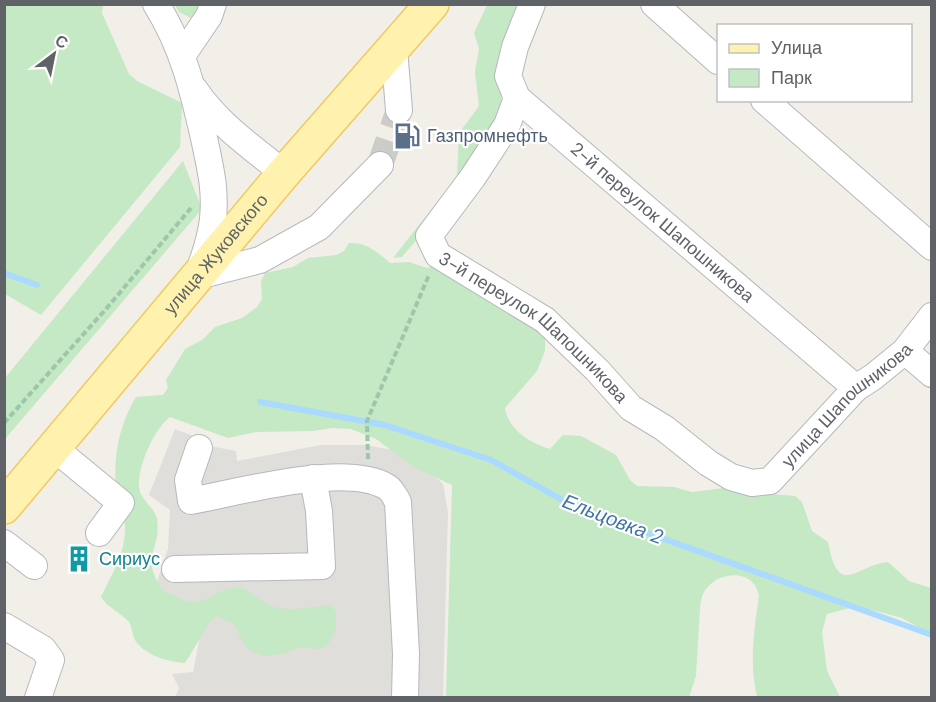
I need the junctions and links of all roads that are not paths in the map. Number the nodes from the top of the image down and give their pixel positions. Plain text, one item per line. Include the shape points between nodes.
1 (156, 4) edge
2 (213, 4) edge
3 (432, 4) edge
4 (532, 4) edge
5 (654, 4) edge
6 (394, 49) junction
7 (182, 56) junction
8 (717, 60) edge
9 (193, 88) junction
10 (517, 98) junction
11 (766, 102) edge
12 (399, 110) tunnel mouth
13 (380, 165) tunnel mouth
14 (284, 173) junction
15 (932, 247) edge
16 (198, 276) junction
17 (932, 316) edge
18 (905, 351) junction
19 (932, 374) edge
20 (856, 388) junction
21 (54, 448) junction
22 (199, 448) dead end
23 (313, 478) junction
24 (752, 483) joint
25 (4, 507) edge
26 (99, 533) dead end
27 (4, 543) edge
28 (34, 566) dead end
29 (175, 569) dead end
30 (4, 626) edge
31 (38, 698) edge
32 (405, 698) edge

1 - 7 street
2 - 7 street
3 - 6 main road, улица Жуковского
4 - 10 street via 514,47 508,76
5 - 8 street
6 - 12 street
6 - 14 main road, улица Жуковского
7 - 9 street
9 - 14 street via 235,134
9 - 16 street via 213,175 213,219
10 - 20 street, 2-й переулок Шапошникова
10 - 24 street, 3-й переулок Шапошникова via 507,125 429,236 438,255 545,320 631,408 731,477
11 - 15 street
13 - 16 street via 319,227 260,260
14 - 16 main road, улица Жуковского
16 - 21 main road, улица Жуковского
17 - 18 street, улица Шапошникова
18 - 19 street
18 - 20 street, улица Шапошникова
20 - 24 street, улица Шапошникова via 770,481
21 - 25 main road, улица Жуковского
21 - 26 street via 120,503
22 - 23 street via 188,480 191,501
23 - 29 street via 322,566
23 - 32 street via 369,479 390,488 398,502
27 - 28 street
30 - 31 street via 43,649 51,660

